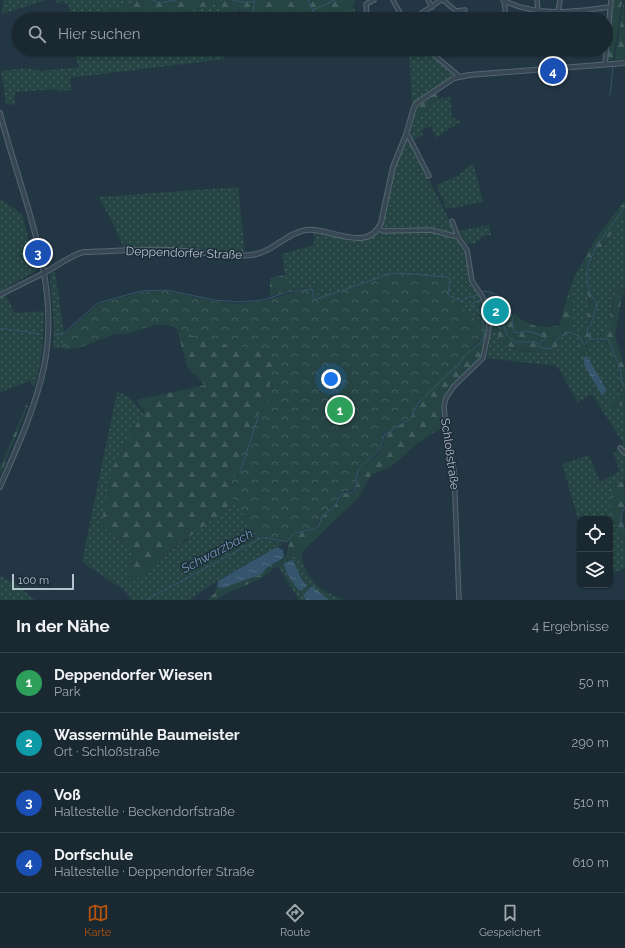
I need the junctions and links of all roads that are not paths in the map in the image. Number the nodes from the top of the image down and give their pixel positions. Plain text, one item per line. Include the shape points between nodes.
1 (374, 0) edge
2 (393, 0) edge
3 (428, 0) edge
4 (442, 0) edge
5 (503, 0) edge
6 (537, 0) edge
7 (560, 0) edge
8 (611, 0) edge
9 (432, 7) junction
10 (610, 7) junction
11 (465, 10) dead end
12 (538, 10) junction
13 (367, 12) edge
14 (399, 12) edge
15 (424, 12) edge
16 (505, 12) edge
17 (558, 12) junction
18 (610, 12) edge
19 (435, 56) edge
20 (606, 56) edge
21 (625, 63) edge
22 (605, 64) junction
23 (459, 76) junction
24 (0, 113) edge
25 (406, 136) junction
26 (429, 176) dead end
27 (452, 221) dead end
28 (379, 229) junction
29 (458, 237) junction
30 (44, 273) junction
31 (0, 296) edge
32 (620, 448) dead end
33 (625, 453) edge
34 (0, 487) edge
35 (459, 600) edge

1 - 13 street via 366,4
2 - 14 street
3 - 9 street
4 - 9 street
4 - 11 street via 456,11
5 - 12 street via 521,8
5 - 16 street
6 - 12 street
7 - 17 street
8 - 10 street
9 - 15 street
10 - 17 street
10 - 18 street
12 - 17 street
19 - 23 street
20 - 22 street
21 - 22 street
22 - 23 street
23 - 25 street via 417,103 412,111
24 - 30 street
25 - 26 street via 409,137
25 - 28 street via 393,167
27 - 29 street, Schloßstraße
28 - 29 street via 431,230
28 - 30 street, Deppendorfer Straße via 357,239 319,230 307,230 291,235 267,250 250,255 173,250 84,252
29 - 35 street, Schloßstraße via 467,250 470,274 485,301 490,318 483,358 451,389 444,406 454,470
30 - 31 street
30 - 34 street via 48,317 42,376 30,418
32 - 33 street

